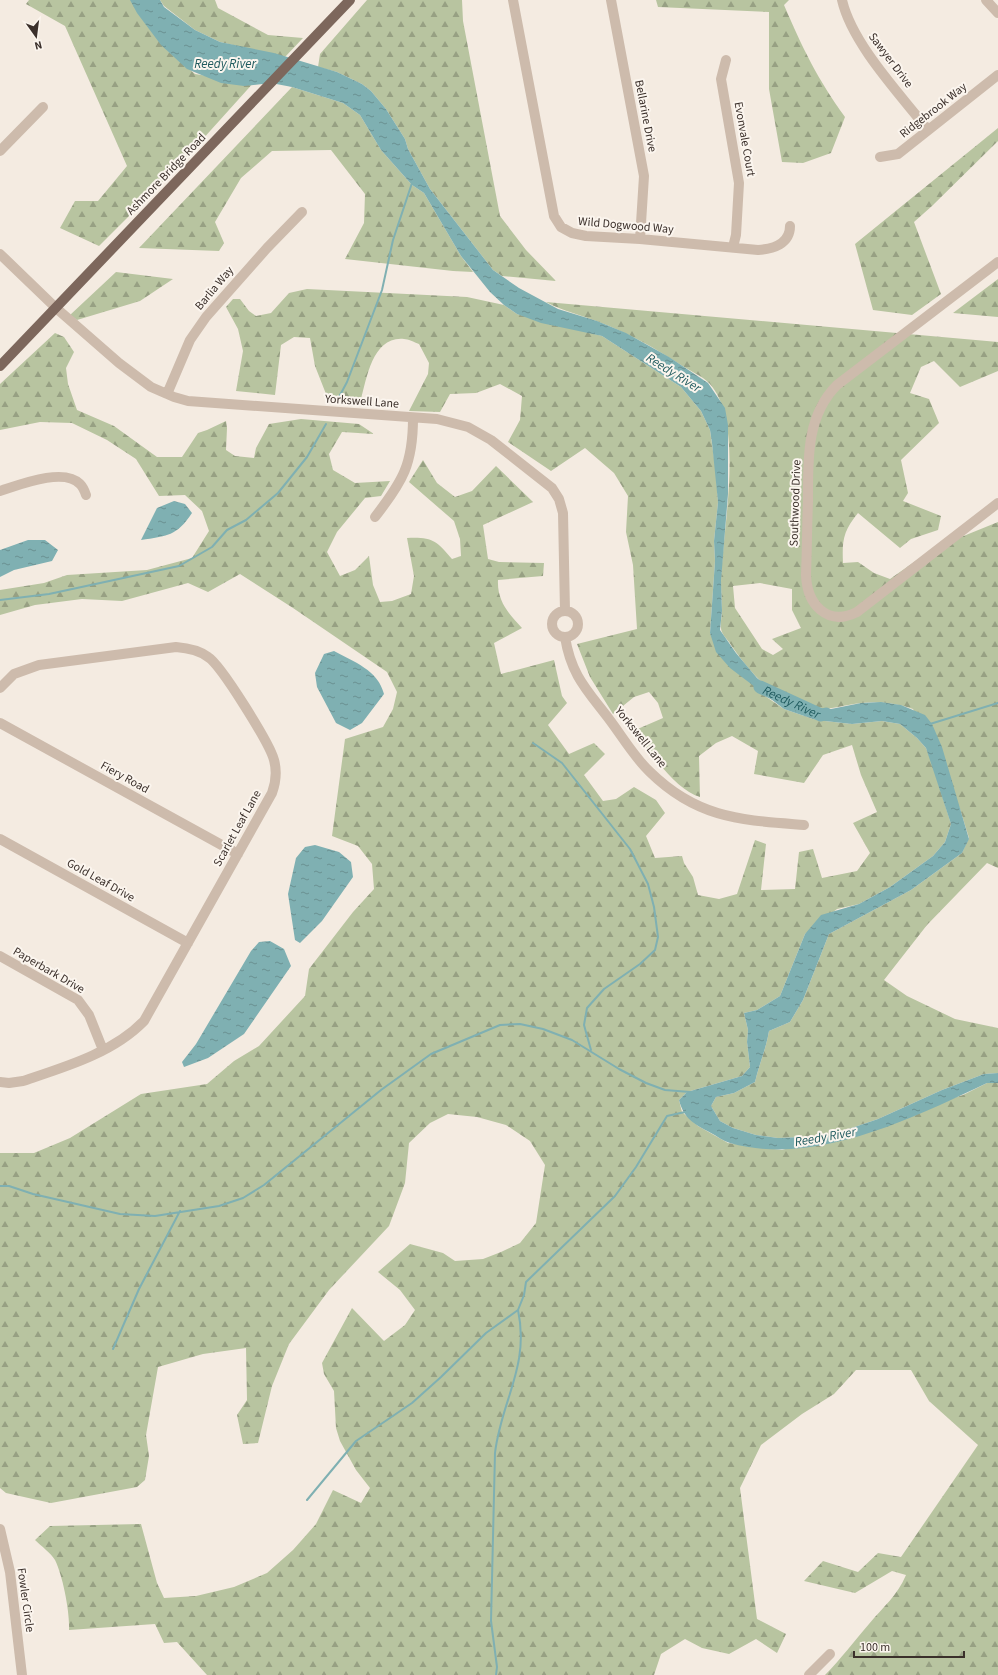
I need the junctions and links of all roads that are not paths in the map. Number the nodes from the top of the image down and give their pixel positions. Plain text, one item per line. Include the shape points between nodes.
1 (350, 0) edge
2 (513, 0) edge
3 (611, 0) edge
4 (842, 0) edge
5 (986, 0) edge
6 (998, 13) edge
7 (726, 60) dead end
8 (998, 75) edge
9 (43, 107) dead end
10 (928, 130) junction
11 (0, 151) edge
12 (880, 157) dead end
13 (302, 212) dead end
14 (790, 226) dead end
15 (640, 239) junction
16 (733, 247) junction
17 (0, 254) edge
18 (998, 262) edge
19 (56, 308) junction
20 (0, 366) edge
21 (167, 394) junction
22 (413, 418) junction
23 (0, 491) edge
24 (86, 495) dead end
25 (998, 503) edge
26 (375, 517) dead end
27 (565, 611) junction
28 (565, 637) junction
29 (0, 688) edge
30 (0, 723) edge
31 (804, 825) dead end
32 (0, 839) edge
33 (238, 854) junction
34 (188, 943) junction
35 (0, 956) edge
36 (103, 1050) junction
37 (0, 1082) edge
38 (0, 1529) edge
39 (830, 1654) dead end
40 (22, 1675) edge
41 (809, 1675) edge

1 - 19 main road, Ashmore Bridge Road
2 - 15 street, Wild Dogwood Way via 555,219 561,227 572,233
3 - 15 street, Bellarine Drive via 644,176
4 - 10 street, Sawyer Drive via 850,25 862,45
5 - 6 street
7 - 16 street, Evonvale Court via 721,79 740,183
8 - 10 street, Ridgebrook Way
9 - 11 street
10 - 12 street, Ridgebrook Way via 898,154
13 - 21 street, Barlia Way via 206,317 190,340
14 - 16 street, Wild Dogwood Way via 790,233 783,242 773,248 758,250
15 - 16 street, Wild Dogwood Way
17 - 19 street, Yorkswell Lane
18 - 25 street, Southwood Drive via 837,385 825,399 813,426 809,449 806,575 811,600 819,610 831,616 847,616 858,612
19 - 20 main road, Ashmore Bridge Road
19 - 21 street, Yorkswell Lane via 119,363 151,387
21 - 22 street, Yorkswell Lane via 188,400
22 - 26 street via 412,447 405,472
22 - 27 street, Yorkswell Lane via 453,422 480,432 552,488 564,513
23 - 24 street via 59,476 80,484
27 - 28 street via 574,615 578,623 576,631
27 - 28 street via 555,615 552,623 556,634
28 - 31 street, Yorkswell Lane via 568,654 578,677 642,763 664,784 684,799 727,816
29 - 33 street, Scarlet Leaf Lane via 14,674 39,665 176,647 192,649 208,657 221,671 265,741 275,769 276,778 272,793
30 - 33 street, Fiery Road
32 - 34 street, Gold Leaf Drive
33 - 34 street, Scarlet Leaf Lane
34 - 36 street, Scarlet Leaf Lane via 144,1021 125,1039
35 - 36 street, Paperbark Drive via 78,1000 89,1015
36 - 37 street, Scarlet Leaf Lane via 23,1080
38 - 40 street, Fowler Circle via 10,1572
39 - 41 street

